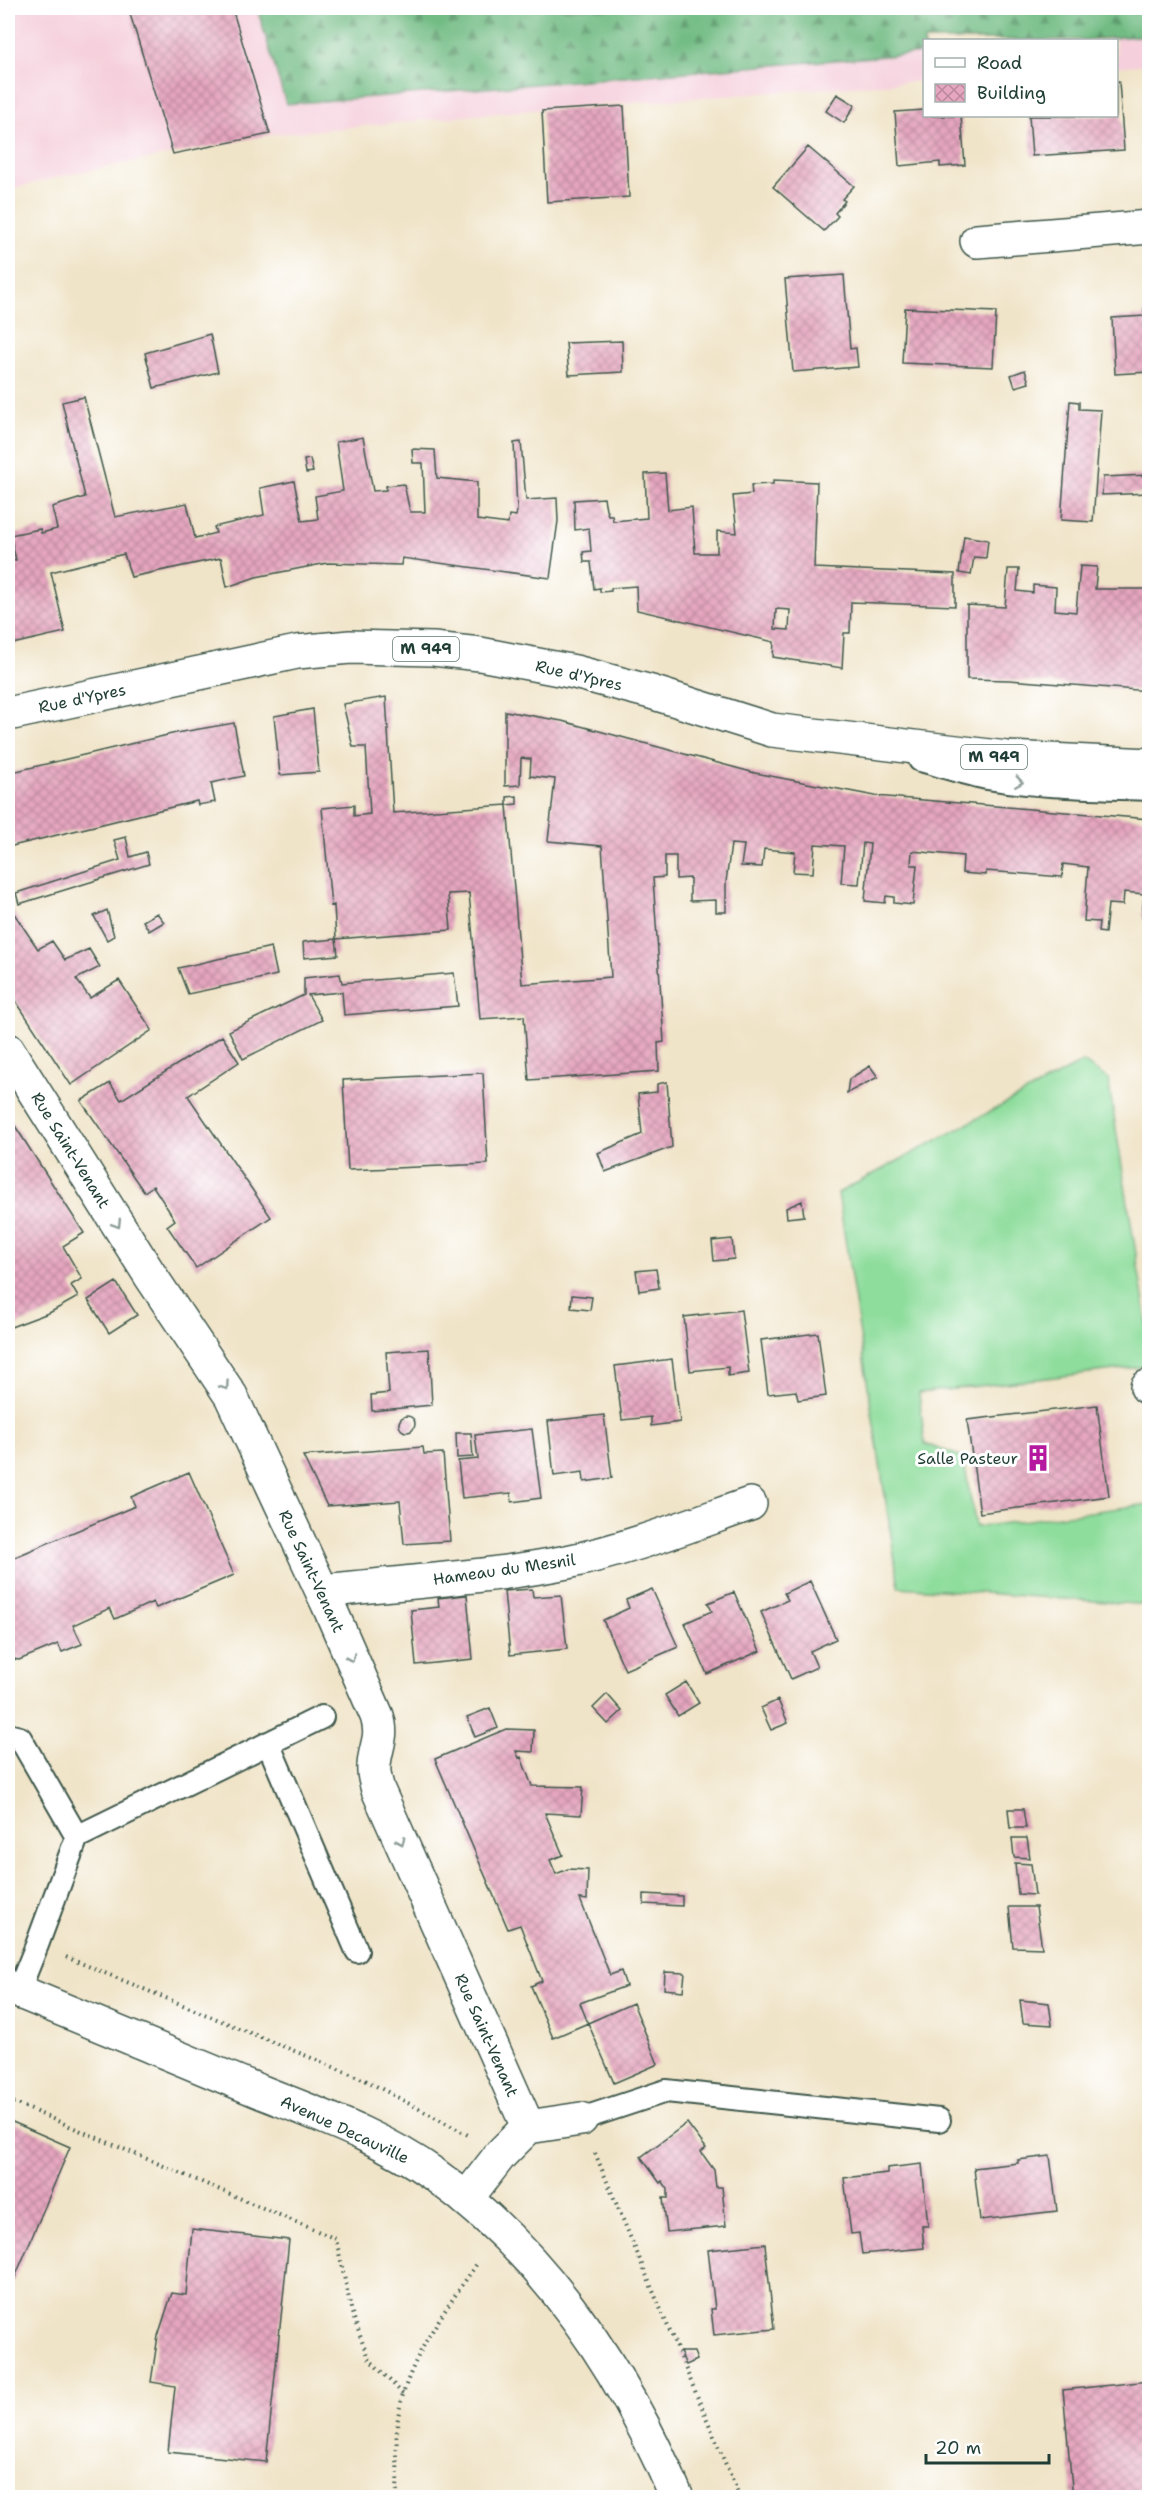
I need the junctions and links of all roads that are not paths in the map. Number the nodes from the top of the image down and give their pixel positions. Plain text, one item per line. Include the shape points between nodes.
1 (1149, 227) edge
2 (977, 242) dead end
3 (8, 714) edge
4 (840, 740) junction
5 (1149, 765) edge
6 (1149, 789) edge
7 (8, 1050) edge
8 (750, 1504) dead end
9 (322, 1591) junction
10 (322, 1717) dead end
11 (8, 1735) edge
12 (268, 1743) junction
13 (77, 1837) junction
14 (357, 1951) dead end
15 (13, 1989) edge
16 (580, 2119) joint
17 (939, 2120) dead end
18 (528, 2127) junction
19 (466, 2199) junction
20 (677, 2498) edge

1 - 2 street
3 - 4 street, Rue d'Ypres / M 949 via 297,652 392,648 480,654 530,663 651,692 772,730
4 - 5 street, Rue d'Ypres / M 949 via 1007,758
4 -> 6 lane via 986,777 1054,786
7 -> 9 street, Rue Saint-Venant via 231,1396
8 - 9 street, Hameau du Mesnil via 640,1542 570,1561
9 -> 18 street, Rue Saint-Venant via 381,1728 374,1764 378,1790
10 - 12 lane
11 - 13 lane via 20,1738
12 - 13 lane
12 - 14 lane
13 - 15 lane via 37,1945
15 - 19 street, Avenue Decauville via 354,2130 410,2159
16 - 17 lane via 666,2091
16 - 18 street
18 - 19 street
19 - 20 street, Avenue Decauville via 537,2268 592,2341 643,2424

